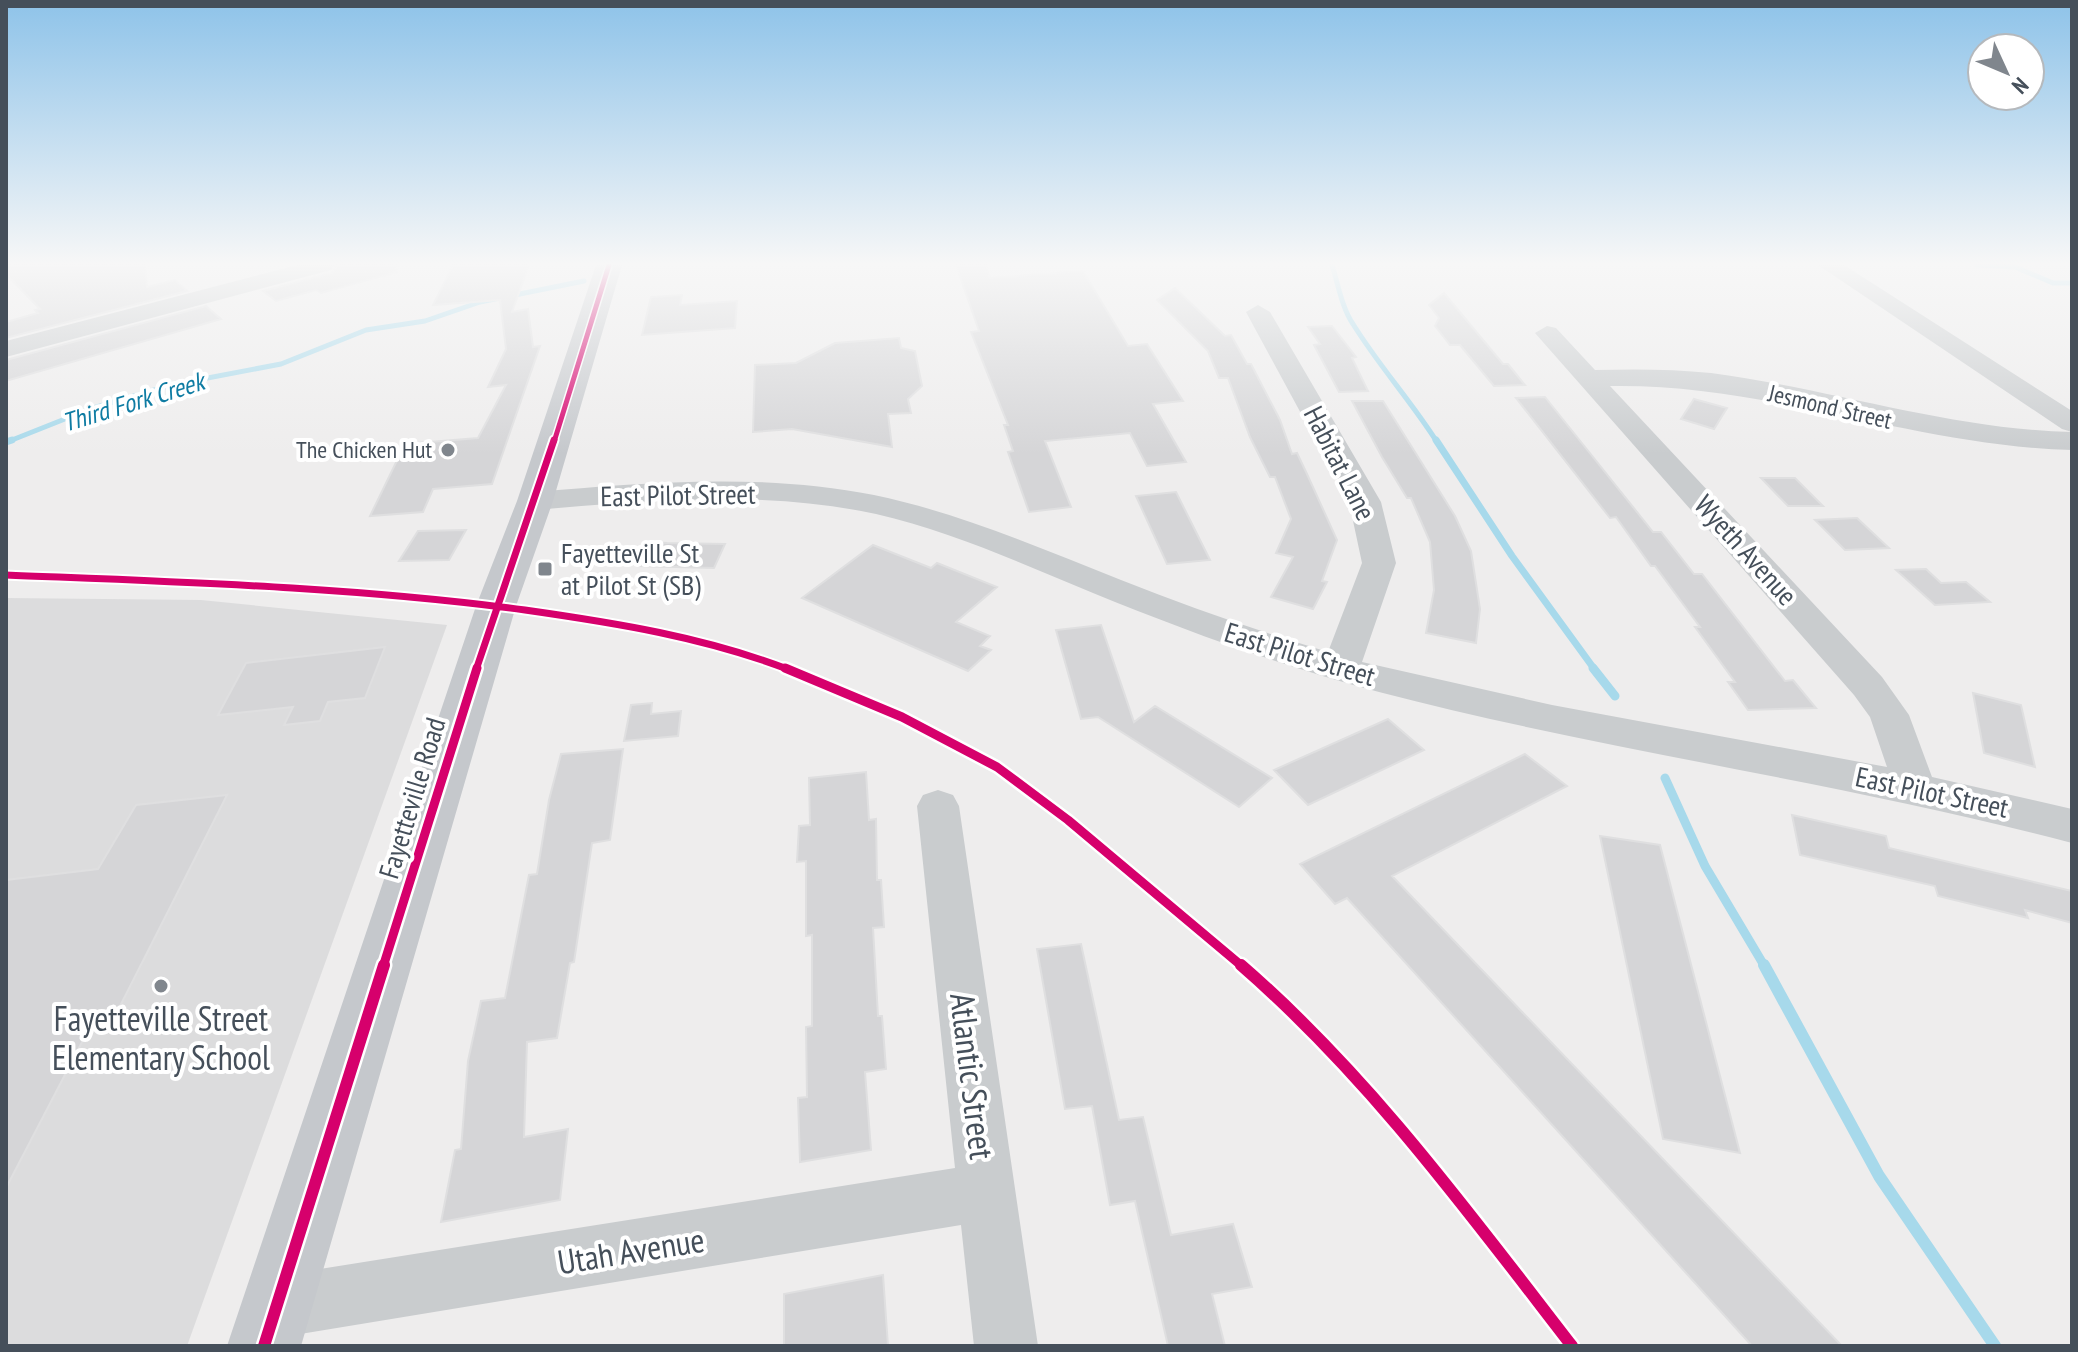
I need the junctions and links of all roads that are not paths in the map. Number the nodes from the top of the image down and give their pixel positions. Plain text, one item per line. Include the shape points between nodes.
1 (85, 328) edge
2 (589, 328) edge
3 (1267, 328) edge
4 (1926, 328) edge
5 (1547, 333) dead end
6 (6, 349) edge
7 (1588, 378) junction
8 (2072, 423) edge
9 (2072, 441) edge
10 (535, 501) junction
11 (1341, 668) junction
12 (1914, 786) junction
13 (938, 806) dead end
14 (2072, 826) edge
15 (987, 1192) junction
16 (270, 1327) edge
17 (1006, 1346) edge

1 - 6 street
2 - 10 main road, Fayetteville Road
3 - 11 street, Habitat Lane via 1365,502 1374,530 1379,563
4 - 8 street
5 - 7 street, Wyeth Avenue
7 - 9 street, Jesmond Street via 1698,380 1931,429
7 - 12 street, Wyeth Avenue via 1868,686 1889,715
10 - 11 street, East Pilot Street via 724,490 871,503 978,534 1234,635
10 - 16 main road, Fayetteville Road via 496,606
11 - 12 street, East Pilot Street via 1487,705
12 - 14 street, East Pilot Street
13 - 15 street, Atlantic Street
15 - 16 street, Utah Avenue
15 - 17 street, Atlantic Street

